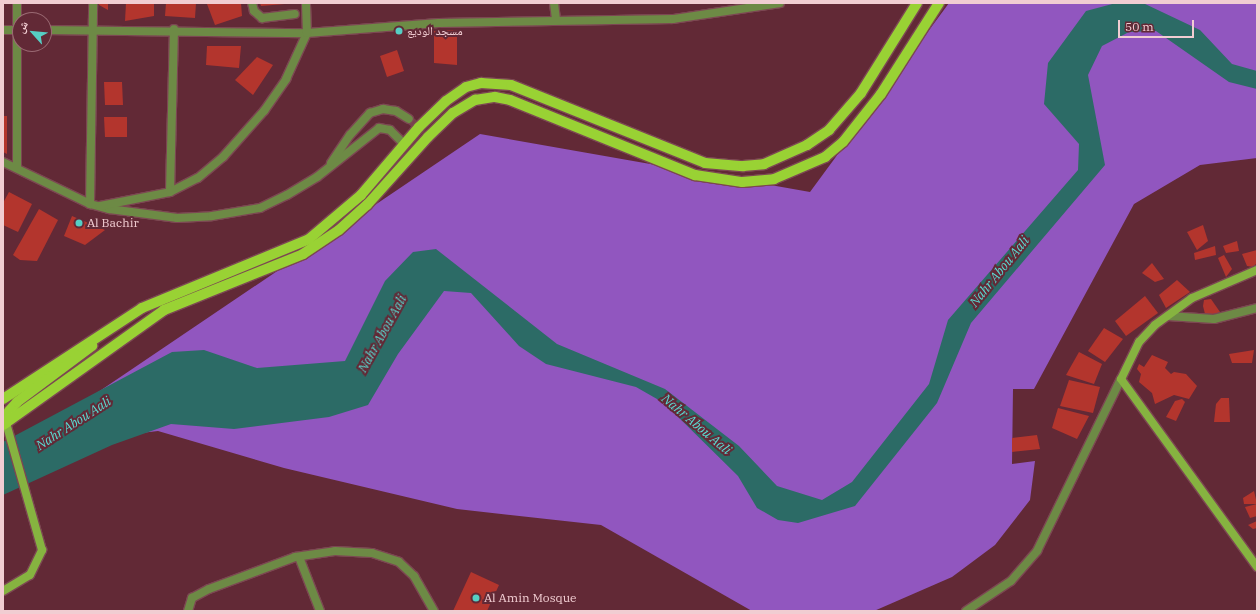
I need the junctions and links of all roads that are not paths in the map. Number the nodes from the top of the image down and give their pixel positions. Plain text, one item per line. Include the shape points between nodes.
1 (93, 3) edge
2 (252, 3) edge
3 (306, 3) edge
4 (554, 3) edge
5 (780, 3) edge
6 (917, 3) edge
7 (939, 3) edge
8 (295, 14) dead end
9 (556, 20) junction
10 (93, 29) junction
11 (174, 29) junction
12 (52, 30) edge
13 (307, 33) junction
14 (19, 52) edge
15 (875, 71) junction
16 (890, 80) junction
17 (409, 119) tunnel mouth
18 (404, 144) junction
19 (3, 162) edge
20 (17, 168) junction
21 (328, 168) junction
22 (170, 192) junction
23 (90, 204) junction
24 (99, 206) junction
25 (1257, 270) edge
26 (1257, 308) edge
27 (1168, 316) junction
28 (113, 324) junction
29 (1121, 379) junction
30 (3, 399) edge
31 (6, 426) edge
32 (298, 556) junction
33 (1257, 567) edge
34 (3, 591) edge
35 (188, 611) edge
36 (320, 611) edge
37 (434, 611) edge
38 (966, 611) edge

1 - 10 street
2 - 8 street via 254,11 262,18
3 - 13 street
4 - 9 street
5 - 9 street via 673,19
6 - 15 main road
7 - 16 main road
9 - 13 street via 386,26
10 - 11 street
10 - 12 street
10 - 23 street
11 - 13 street
11 - 22 street
13 - 22 street via 286,79 250,127 209,170
14 - 20 street
15 - 16 main road
15 - 18 main road via 861,93 829,130 807,145 764,164 719,165 691,159 544,98 497,82 466,87 446,101
16 - 31 main road via 843,142 825,157 774,179 742,182 695,175 538,110 495,97 464,105 425,134 367,206 304,254 164,310
17 - 21 street via 396,111 383,109 370,114 343,144
18 - 21 street via 390,130 379,128
18 - 28 main road via 361,195 309,239 281,253 160,298
19 - 20 street
20 - 23 street
21 - 24 street via 287,195 242,212 177,218 134,214
22 - 24 street
23 - 24 street
25 - 27 street via 1192,298
26 - 27 street via 1214,319
27 - 29 street via 1139,342
28 - 30 main road
28 - 31 main road via 91,346 17,402 9,411
29 - 33 street
29 - 38 street via 1037,551 1011,582
31 - 34 street via 42,550 30,575
32 - 35 street via 198,594 189,602
32 - 36 street
32 - 37 street via 335,551 386,557 399,562 414,576

